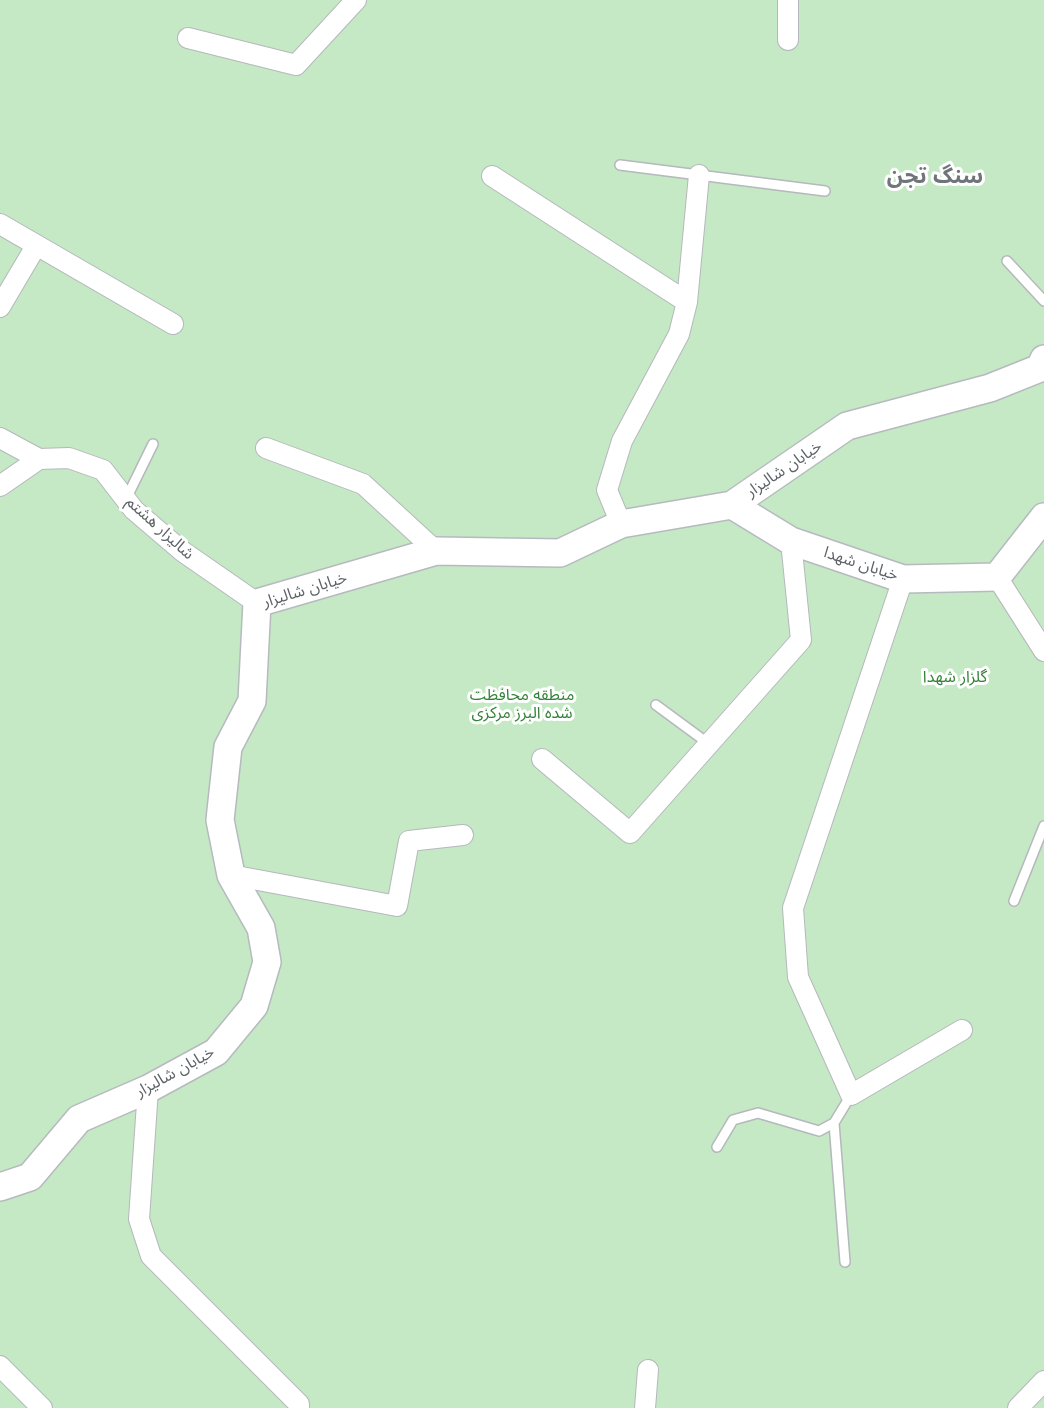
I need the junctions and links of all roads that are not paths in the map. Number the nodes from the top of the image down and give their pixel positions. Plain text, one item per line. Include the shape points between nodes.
1 (356, 0) edge
2 (788, 0) edge
3 (188, 38) dead end
4 (788, 40) dead end
5 (620, 165) dead end
6 (699, 175) junction
7 (492, 176) dead end
8 (825, 191) dead end
9 (0, 224) edge
10 (36, 246) junction
11 (1006, 261) dead end
12 (1044, 301) edge
13 (687, 302) junction
14 (0, 307) edge
15 (173, 324) dead end
16 (1044, 359) edge
17 (0, 438) edge
18 (153, 444) dead end
19 (266, 448) dead end
20 (39, 459) junction
21 (0, 486) edge
22 (126, 499) junction
23 (732, 505) junction
24 (1044, 517) edge
25 (621, 524) junction
26 (791, 541) junction
27 (436, 551) junction
28 (997, 577) junction
29 (903, 579) junction
30 (257, 603) junction
31 (1044, 651) edge
32 (656, 705) dead end
33 (709, 744) junction
34 (542, 759) dead end
35 (1044, 826) edge
36 (463, 835) dead end
37 (231, 875) junction
38 (1014, 901) dead end
39 (962, 1030) dead end
40 (148, 1089) junction
41 (851, 1095) junction
42 (834, 1123) junction
43 (717, 1147) dead end
44 (0, 1187) edge
45 (845, 1262) dead end
46 (0, 1366) edge
47 (648, 1370) dead end
48 (1044, 1381) edge
49 (42, 1408) edge
50 (298, 1408) edge
51 (645, 1408) edge
52 (1018, 1408) edge

1 - 3 street via 296,65
2 - 4 street
5 - 6 lane
6 - 8 lane
6 - 13 street
7 - 13 street
9 - 10 street
10 - 14 street
10 - 15 street
11 - 12 lane
13 - 25 street via 679,334 622,441 607,490
16 - 23 street, خیابان شالیزار via 1040,368 990,388 847,426
17 - 20 street
18 - 22 lane
19 - 27 street via 363,484
20 - 21 street
20 - 22 street, شالیزار هشتم via 69,458 103,470
22 - 30 street, شالیزار هشتم via 182,550
23 - 25 street, خیابان شالیزار
23 - 26 street, خیابان شهدا
24 - 28 street
25 - 27 street, خیابان شالیزار via 560,553
26 - 29 street, خیابان شهدا
26 - 33 street via 801,640
27 - 30 street, خیابان شالیزار
28 - 29 street, خیابان شهدا
28 - 31 street
29 - 41 street via 793,908 798,977
30 - 37 street, خیابان شالیزار via 252,701 228,747 220,820
32 - 33 lane
33 - 34 street via 630,833
35 - 38 lane
36 - 37 street via 409,841 397,906
37 - 40 street, خیابان شالیزار via 261,928 267,962 254,1006 216,1052
39 - 41 street
40 - 44 street, خیابان شالیزار via 79,1119 30,1177
40 - 50 street via 138,1219 152,1256 299,1404
41 - 42 lane
42 - 43 lane via 819,1131 758,1113 733,1120
42 - 45 lane
46 - 49 street
47 - 51 street
48 - 52 street

